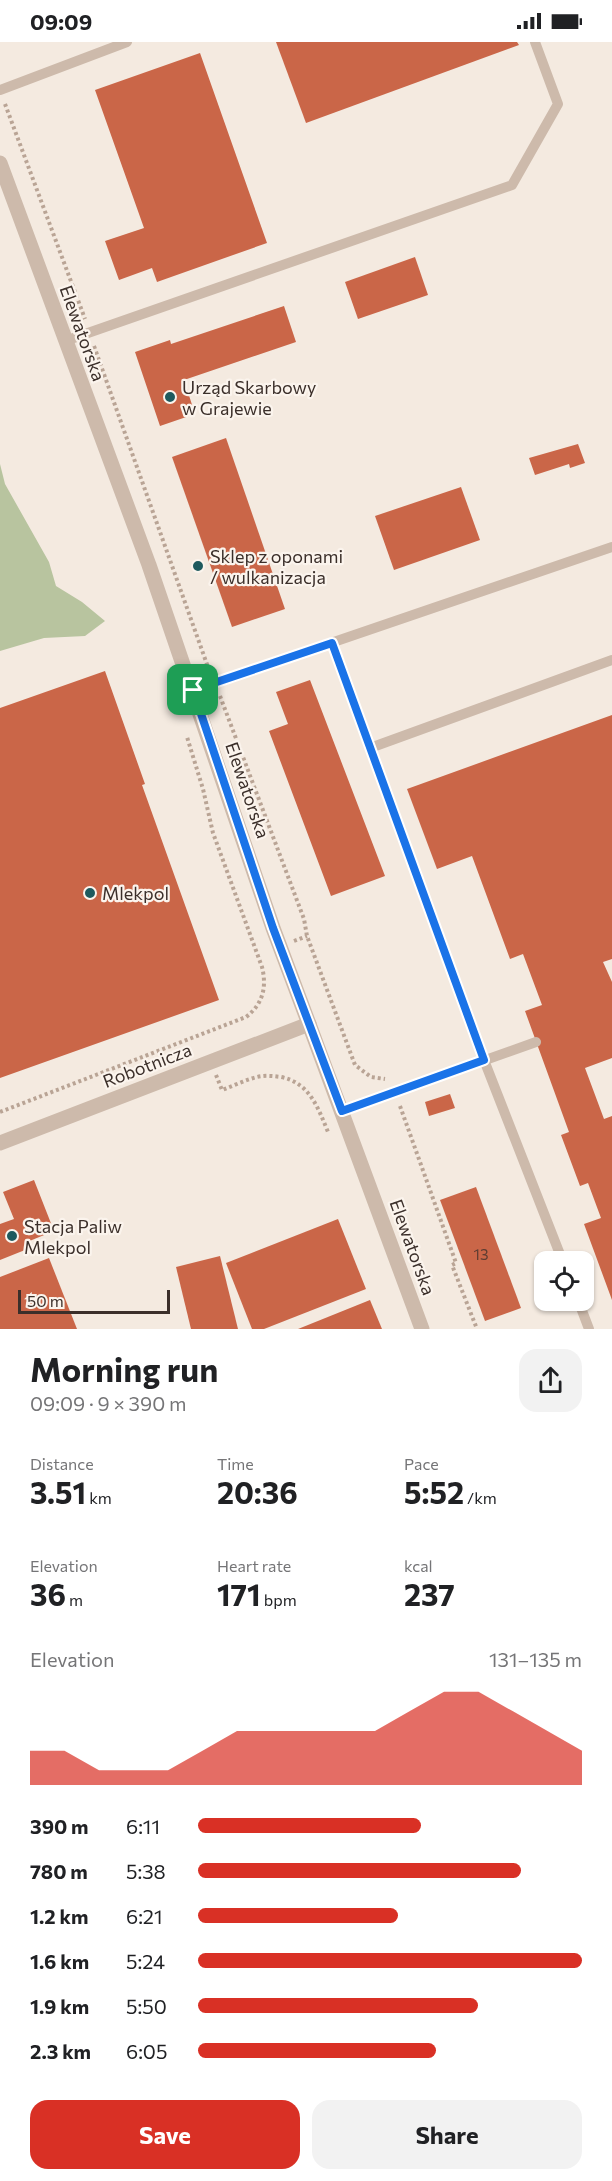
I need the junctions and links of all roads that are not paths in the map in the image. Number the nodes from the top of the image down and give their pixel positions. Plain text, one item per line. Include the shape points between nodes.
1 (128, 42) edge
2 (535, 42) edge
3 (0, 90) edge
4 (0, 163) edge
5 (65, 341) junction
6 (612, 547) edge
7 (332, 643) junction
8 (612, 660) edge
9 (193, 690) junction
10 (370, 748) junction
11 (309, 1024) junction
12 (536, 1042) dead end
13 (484, 1060) junction
14 (342, 1111) junction
15 (0, 1143) edge
16 (559, 1251) edge
17 (582, 1311) edge
18 (422, 1329) edge
19 (589, 1329) edge

1 - 3 lane
2 - 5 lane via 558,104 512,185
4 - 5 street, Elewatorska
5 - 9 street, Elewatorska
6 - 7 lane
7 - 9 lane
7 - 10 lane
8 - 10 lane
9 - 11 street, Elewatorska
10 - 13 lane
11 - 14 street, Elewatorska
11 - 15 street, Robotnicza
12 - 13 lane
13 - 14 lane
13 - 16 lane
14 - 18 street, Elewatorska
17 - 19 lane

